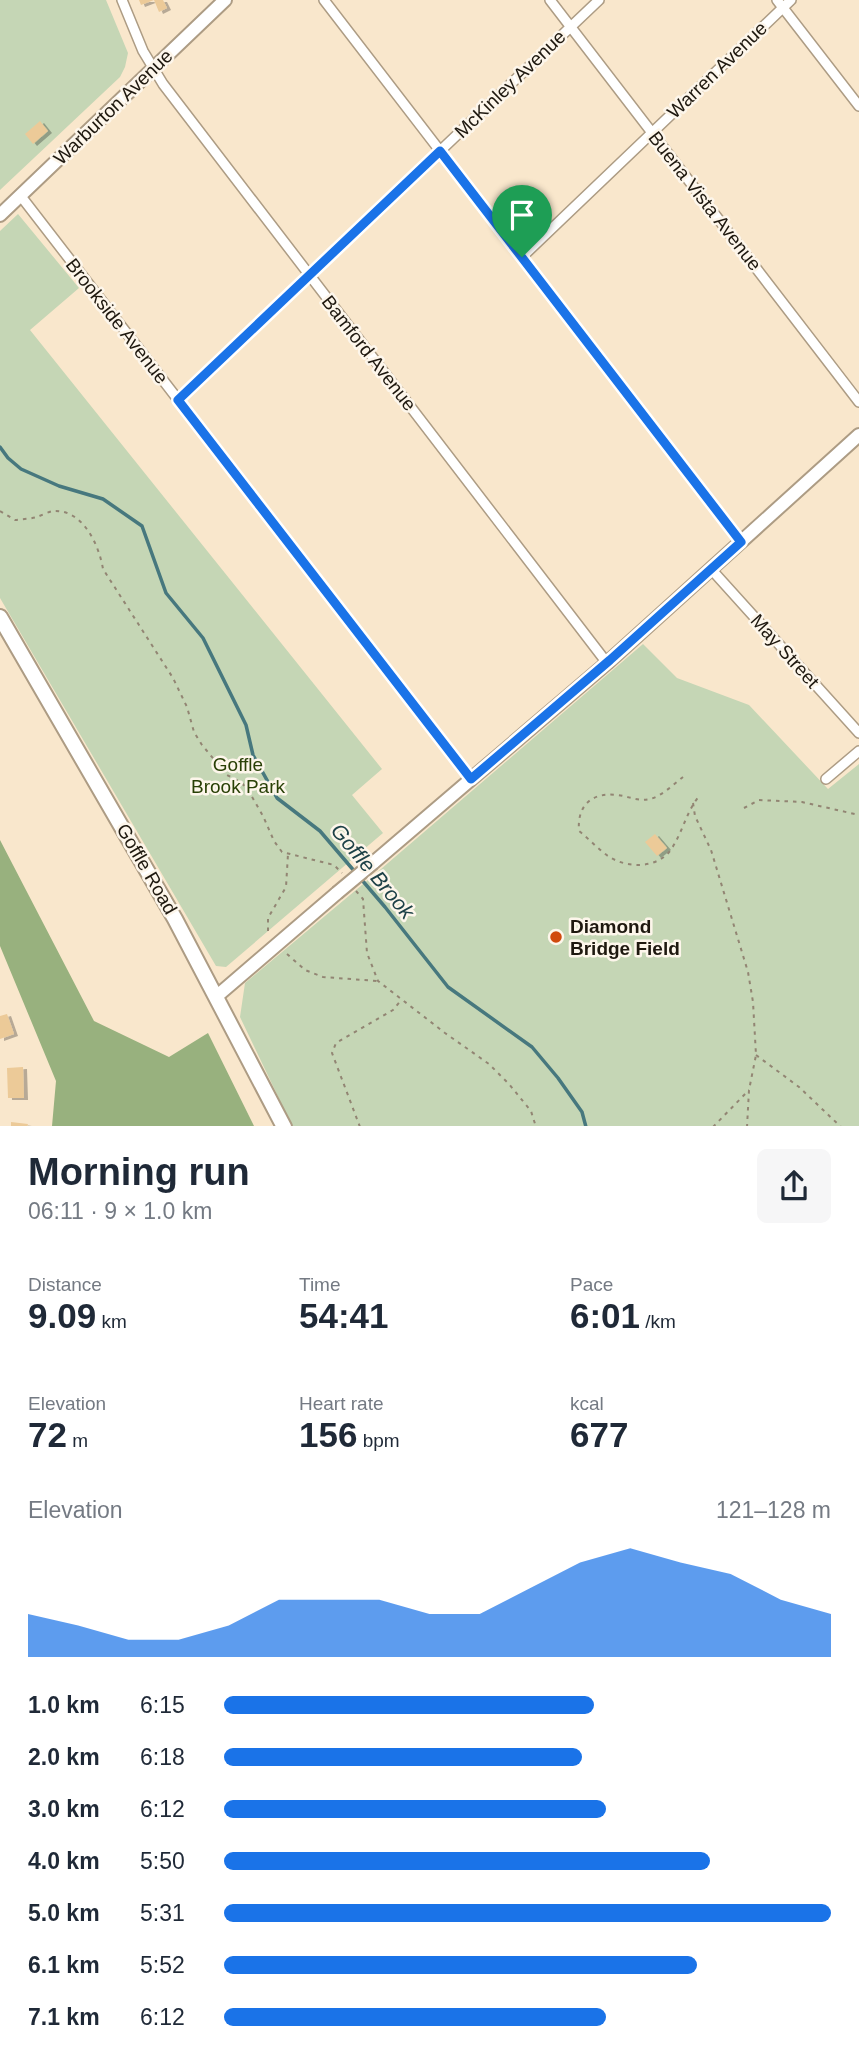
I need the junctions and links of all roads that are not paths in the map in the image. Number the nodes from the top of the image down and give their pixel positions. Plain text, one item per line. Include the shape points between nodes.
1 (122, 0) edge
2 (225, 0) edge
3 (324, 0) edge
4 (550, 0) edge
5 (599, 0) edge
6 (791, 0) edge
7 (780, 4) edge
8 (570, 27) junction
9 (153, 69) junction
10 (859, 106) edge
11 (652, 133) junction
12 (440, 151) junction
13 (20, 195) junction
14 (0, 215) edge
15 (522, 257) junction
16 (309, 275) junction
17 (178, 400) junction
18 (859, 402) edge
19 (859, 435) edge
20 (741, 542) junction
21 (711, 569) junction
22 (0, 617) edge
23 (607, 663) junction
24 (859, 733) edge
25 (859, 751) edge
26 (471, 779) junction
27 (826, 779) dead end
28 (217, 996) junction
29 (284, 1126) edge

1 - 9 street, Bamford Avenue
2 - 9 street, Warburton Avenue
3 - 12 street
4 - 8 street, Buena Vista Avenue
5 - 8 street, McKinley Avenue
6 - 7 street, Warren Avenue
7 - 10 street
7 - 11 street, Warren Avenue
8 - 11 street, Buena Vista Avenue
8 - 12 street, McKinley Avenue
9 - 13 street, Warburton Avenue
9 - 16 street, Bamford Avenue
11 - 15 street, Warren Avenue
11 - 18 street, Buena Vista Avenue
12 - 15 street
12 - 16 street, McKinley Avenue
13 - 14 street, Warburton Avenue
13 - 17 street, Brookside Avenue
15 - 20 street
16 - 17 street, McKinley Avenue
16 - 23 street, Bamford Avenue
17 - 26 street, Brookside Avenue
19 - 20 street
20 - 21 street
21 - 23 street
21 - 24 street, May Street
22 - 28 main road, Goffle Road
23 - 26 street
25 - 27 street
26 - 28 street, bridge
28 - 29 main road, Goffle Road

